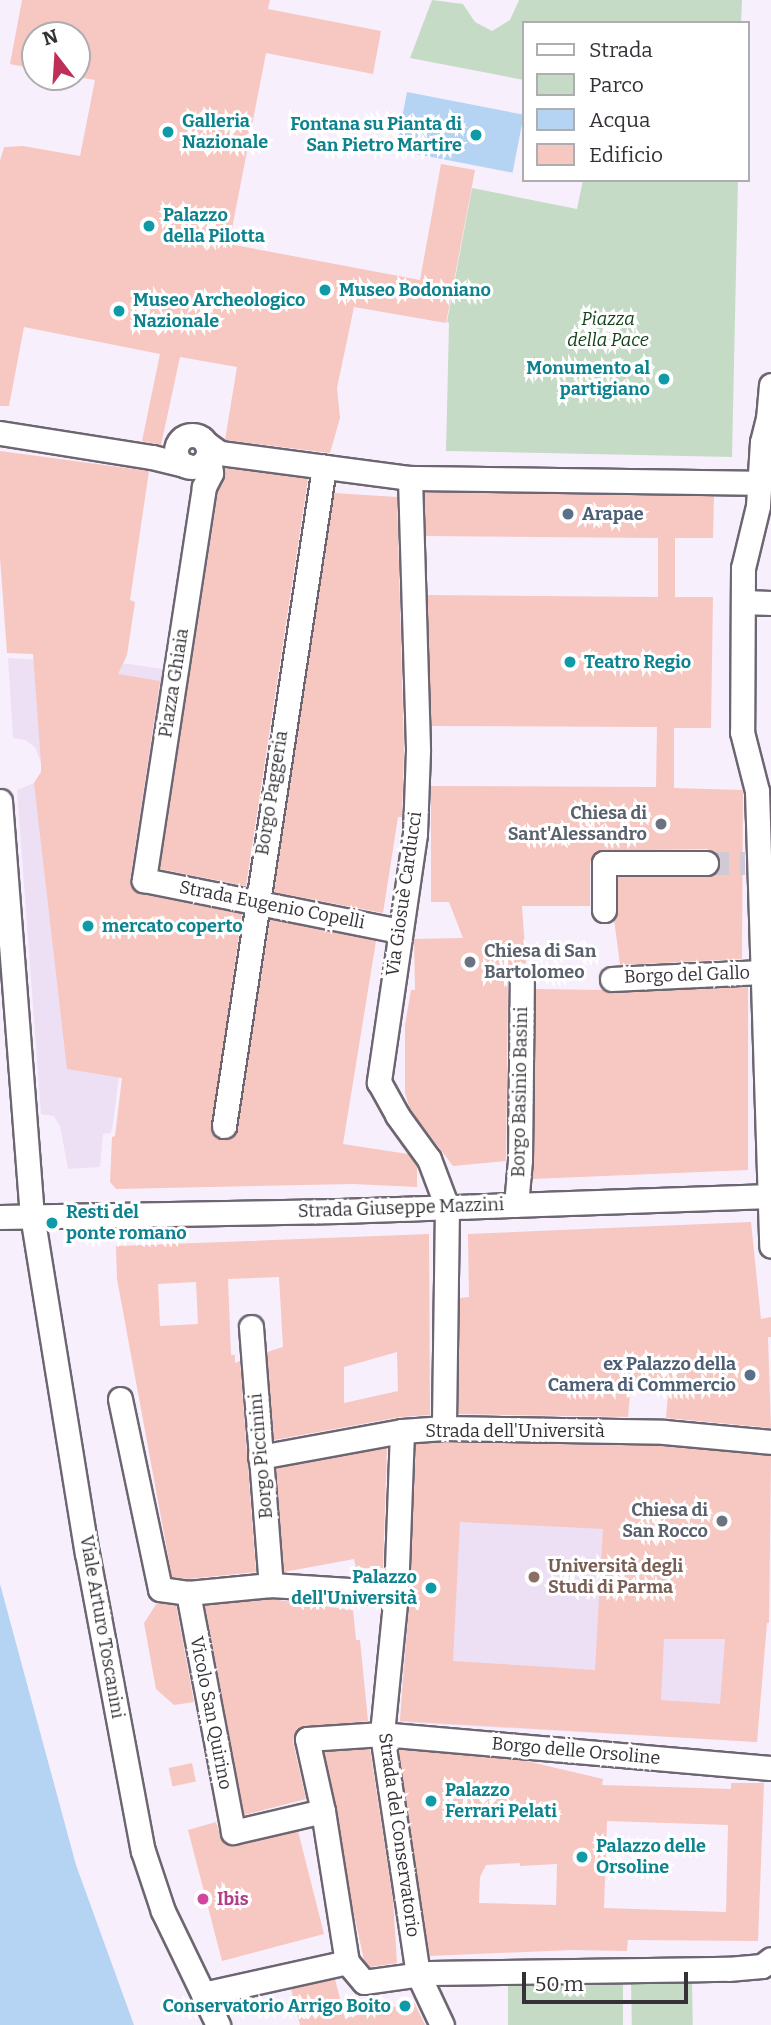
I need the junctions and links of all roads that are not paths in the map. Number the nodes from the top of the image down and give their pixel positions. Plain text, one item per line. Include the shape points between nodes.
1 (771, 385) edge
2 (0, 433) edge
3 (766, 442) edge
4 (196, 460) junction
5 (324, 467) junction
6 (410, 478) junction
7 (760, 483) junction
8 (743, 602) junction
9 (771, 603) edge
10 (771, 755) edge
11 (747, 758) junction
12 (0, 801) edge
13 (706, 863) tunnel mouth
14 (144, 880) joint
15 (256, 901) junction
16 (604, 910) dead end
17 (400, 931) junction
18 (765, 962) edge
19 (522, 979) dead end
20 (612, 979) dead end
21 (224, 1123) dead end
22 (770, 1196) edge
23 (516, 1205) junction
24 (447, 1207) junction
25 (32, 1215) junction
26 (0, 1217) edge
27 (771, 1246) edge
28 (251, 1327) dead end
29 (120, 1399) dead end
30 (444, 1429) junction
31 (402, 1431) junction
32 (771, 1442) edge
33 (260, 1457) junction
34 (271, 1585) junction
35 (188, 1593) junction
36 (396, 1593) junction
37 (382, 1734) junction
38 (771, 1751) edge
39 (771, 1768) edge
40 (771, 1774) edge
41 (323, 1811) junction
42 (771, 1959) edge
43 (347, 1962) junction
44 (418, 1974) junction
45 (203, 1994) junction
46 (218, 2025) edge
47 (442, 2025) edge

1 - 3 street
2 - 4 street
3 - 7 street
4 - 5 street via 217,452
4 - 14 street, Piazza Ghiaia
5 - 6 street
5 - 15 street, Borgo Paggeria
6 - 7 street
6 - 17 street, Via Giosuè Carducci via 418,751 415,835
7 - 8 street via 757,515 744,559
8 - 9 street
8 - 11 street via 742,732
10 - 11 street
11 - 18 street via 756,784 752,863
12 - 25 street, Viale Arturo Toscanini
13 - 16 street via 604,863
14 - 15 street, Strada Eugenio Copelli
15 - 17 street, Strada Eugenio Copelli
15 - 21 street, Borgo Paggeria
17 - 24 street, Via Giosuè Carducci via 379,1083 429,1159
18 - 20 street, Borgo del Gallo
18 - 22 street
19 - 23 street, Borgo Basinio Basini
22 - 23 street, Strada Giuseppe Mazzini
22 - 27 street
23 - 24 street, Strada Giuseppe Mazzini
24 - 25 street, Strada Giuseppe Mazzini
24 - 30 street
25 - 26 street, Strada Giuseppe Mazzini
25 - 45 street, Viale Arturo Toscanini via 143,1851 163,1911
28 - 33 street, Borgo Piccinini
29 - 35 street via 160,1590
30 - 31 street, Strada dell'Università
30 - 32 street, Strada dell'Università via 664,1432
31 - 33 street, Strada dell'Università
31 - 36 street, Strada del Conservatorio
33 - 34 street, Borgo Piccinini
34 - 35 street
34 - 36 street
35 - 41 street, Vicolo San Quirino via 233,1832
36 - 37 street, Strada del Conservatorio
37 - 39 street, Borgo delle Orsoline
37 - 41 street, Borgo delle Orsoline via 307,1739
37 - 44 street, Strada del Conservatorio
38 - 39 street
39 - 40 street
41 - 43 street
42 - 44 street via 762,1966 729,1969
43 - 44 street via 364,1982
43 - 45 street
44 - 47 street, Strada del Conservatorio
45 - 46 street, Viale Arturo Toscanini

